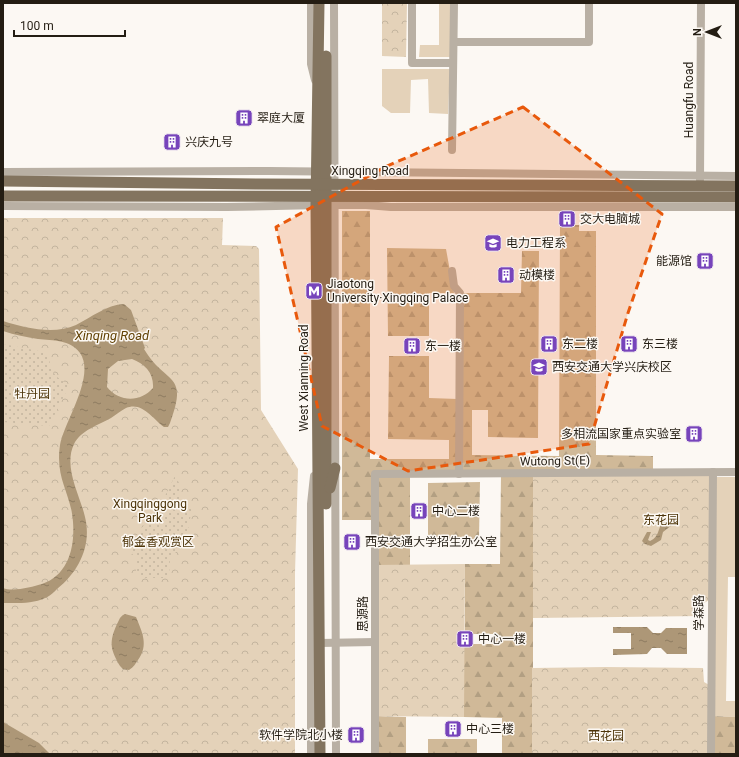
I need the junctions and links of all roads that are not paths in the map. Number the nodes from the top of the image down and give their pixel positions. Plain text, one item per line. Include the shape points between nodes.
1 (311, 3) edge
2 (319, 3) edge
3 (326, 3) edge
4 (334, 3) edge
5 (412, 3) edge
6 (454, 3) edge
7 (589, 3) edge
8 (701, 3) edge
9 (454, 42) junction
10 (453, 63) junction
11 (316, 89) junction
12 (452, 150) dead end
13 (3, 172) edge
14 (326, 172) junction
15 (736, 176) edge
16 (3, 181) edge
17 (326, 184) junction
18 (700, 186) junction
19 (736, 186) edge
20 (3, 196) edge
21 (736, 197) edge
22 (325, 201) junction
23 (3, 206) edge
24 (736, 207) edge
25 (452, 272) dead end
26 (317, 449) junction
27 (335, 468) junction
28 (712, 472) junction
29 (736, 472) edge
30 (375, 474) joint
31 (459, 474) junction
32 (326, 504) junction
33 (376, 642) junction
34 (328, 643) junction
35 (311, 754) edge
36 (320, 754) edge
37 (327, 754) edge
38 (336, 754) edge
39 (375, 754) edge
40 (711, 754) edge

1 - 11 street via 311,64
2 - 11 main road, West Xianning Road via 319,63
3 - 14 main road, West Xianning Road
4 - 14 street
5 - 10 street via 412,63
6 - 9 street
7 - 9 street via 589,42
8 - 18 street, Huangfu Road
9 - 10 street
10 - 12 street
11 - 14 main road, West Xianning Road
13 - 14 street
14 - 17 main road, West Xianning Road
14 - 18 street
15 - 18 street
16 - 17 main road, Xingqing Road
17 - 18 main road, Xingqing Road
17 - 22 main road, West Xianning Road
17 - 22 street
18 - 19 main road, Xingqing Road
18 - 21 main road, Xingqing Road
18 - 22 main road, Xingqing Road
20 - 22 main road, Xingqing Road
22 - 23 street
22 - 24 street via 391,207
22 - 26 main road, West Xianning Road
22 - 27 street
22 - 32 main road, West Xianning Road
25 - 31 street via 454,286 460,293
26 - 34 main road, West Xianning Road
26 - 35 street via 311,504
27 - 32 main road
27 - 34 street
28 - 29 street, Wutong St(E)
28 - 31 street, Wutong St(E)
28 - 40 street, 学森路
30 - 31 street, Wutong St(E)
30 - 33 street, 思源路
32 - 34 main road, West Xianning Road
33 - 34 street
33 - 39 street, 思源路
34 - 36 main road, West Xianning Road
34 - 37 main road, West Xianning Road
34 - 38 street

